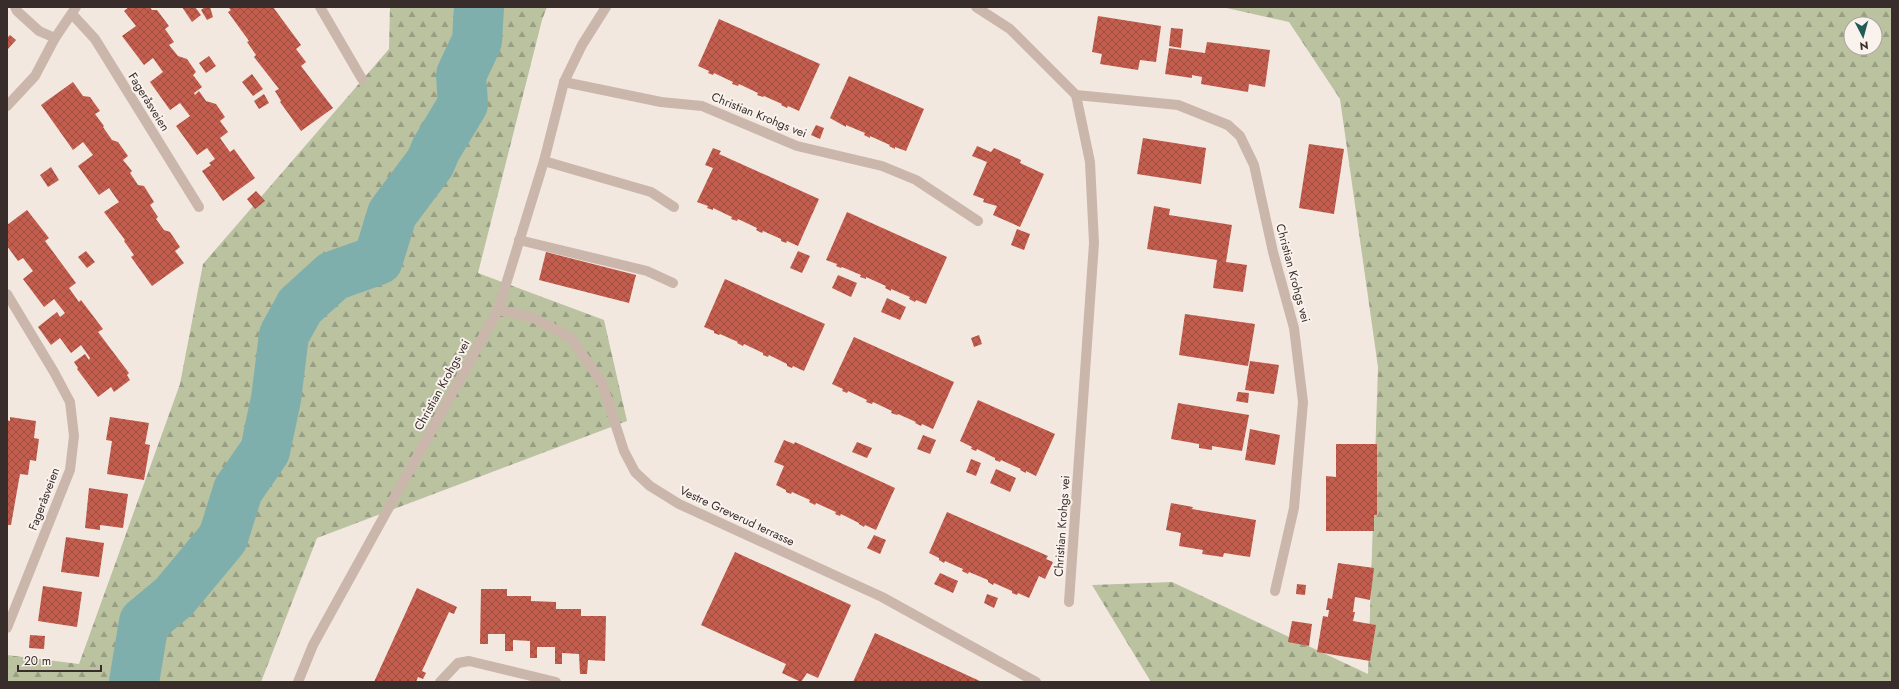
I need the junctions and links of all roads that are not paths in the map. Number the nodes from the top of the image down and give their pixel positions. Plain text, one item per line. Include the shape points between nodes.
1 (15, 7) edge
2 (320, 7) edge
3 (606, 7) edge
4 (976, 7) edge
5 (74, 11) edge
6 (55, 38) junction
7 (362, 79) dead end
8 (564, 82) junction
9 (1076, 95) junction
10 (7, 106) edge
11 (544, 161) junction
12 (199, 207) dead end
13 (674, 207) dead end
14 (978, 221) dead end
15 (519, 240) junction
16 (673, 283) dead end
17 (7, 294) edge
18 (498, 310) junction
19 (1275, 591) dead end
20 (1069, 602) dead end
21 (7, 628) edge
22 (298, 682) edge
23 (440, 682) edge
24 (556, 682) edge
25 (1036, 682) edge

1 - 6 street via 39,32
2 - 7 street
3 - 8 street, Christian Krohgs vei via 582,45
4 - 9 street via 1010,29
5 - 6 street, Fageråsveien
5 - 12 street, Fageråsveien
6 - 10 street, Fageråsveien via 35,76
8 - 11 street, Christian Krohgs vei
8 - 14 street, Christian Krohgs vei via 661,102 702,106 797,146 882,166 916,180
9 - 19 street, Christian Krohgs vei via 1178,105 1228,124 1240,136 1254,165 1272,252 1294,328 1303,402 1294,508
9 - 20 street, Christian Krohgs vei via 1090,162 1094,243
11 - 13 street via 651,192
11 - 15 street, Christian Krohgs vei
15 - 16 street via 647,271
15 - 18 street, Christian Krohgs vei
17 - 21 street, Fageråsveien via 70,402 74,436 70,470
18 - 22 street, Christian Krohgs vei via 313,645
18 - 25 street, Vestre Greverud terrasse via 534,318 571,338 602,383 624,451 635,472 650,486 679,504 882,597
23 - 24 street via 458,663 469,661

